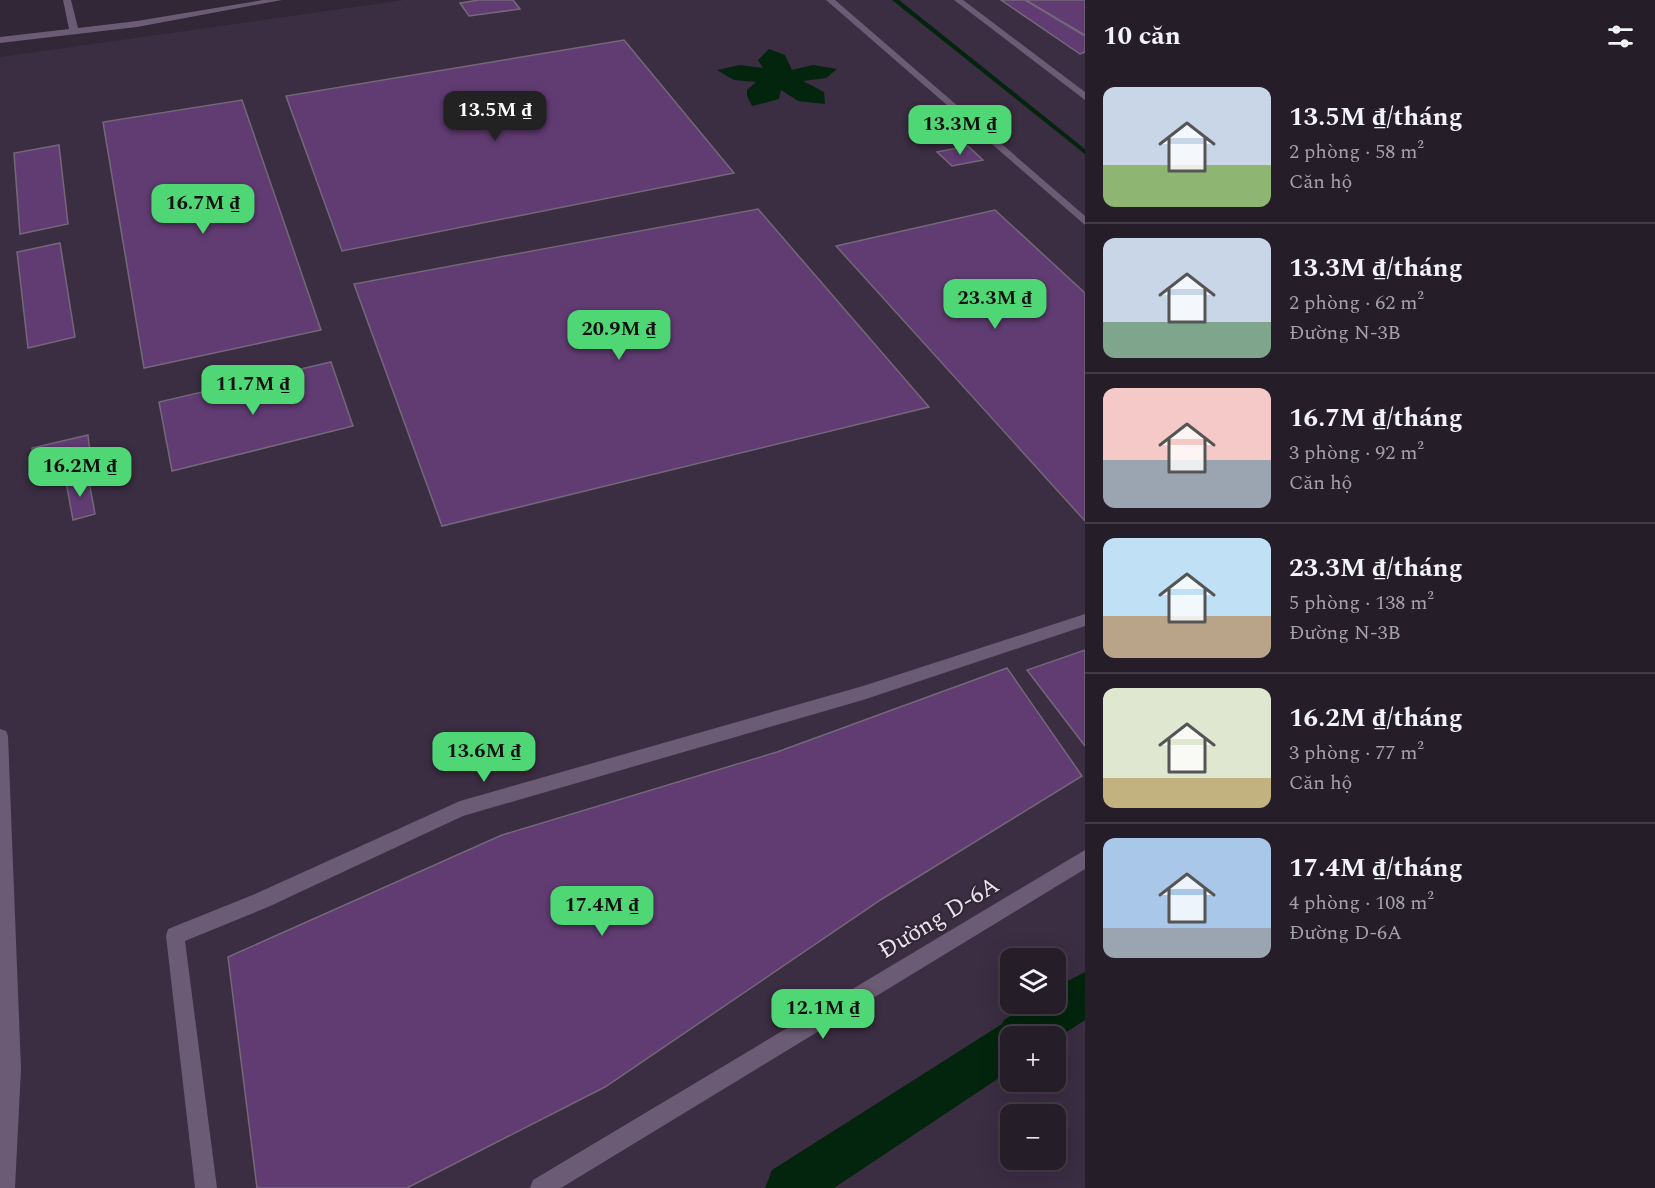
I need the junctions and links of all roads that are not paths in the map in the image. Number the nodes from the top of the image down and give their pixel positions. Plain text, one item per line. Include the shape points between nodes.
1 (68, 0) edge
2 (278, 0) edge
3 (830, 0) edge
4 (958, 0) edge
5 (74, 32) junction
6 (0, 40) edge
7 (1085, 97) edge
8 (1085, 222) edge
9 (1085, 620) edge
10 (0, 736) edge
11 (1085, 859) edge
12 (4, 1188) edge
13 (206, 1188) edge
14 (541, 1188) edge

1 - 5 street
2 - 5 street
3 - 8 street
4 - 7 street
5 - 6 street
9 - 13 street via 863,693 460,808 261,901 175,936
10 - 12 street via 11,1069
11 - 14 street, Đường D-6A

